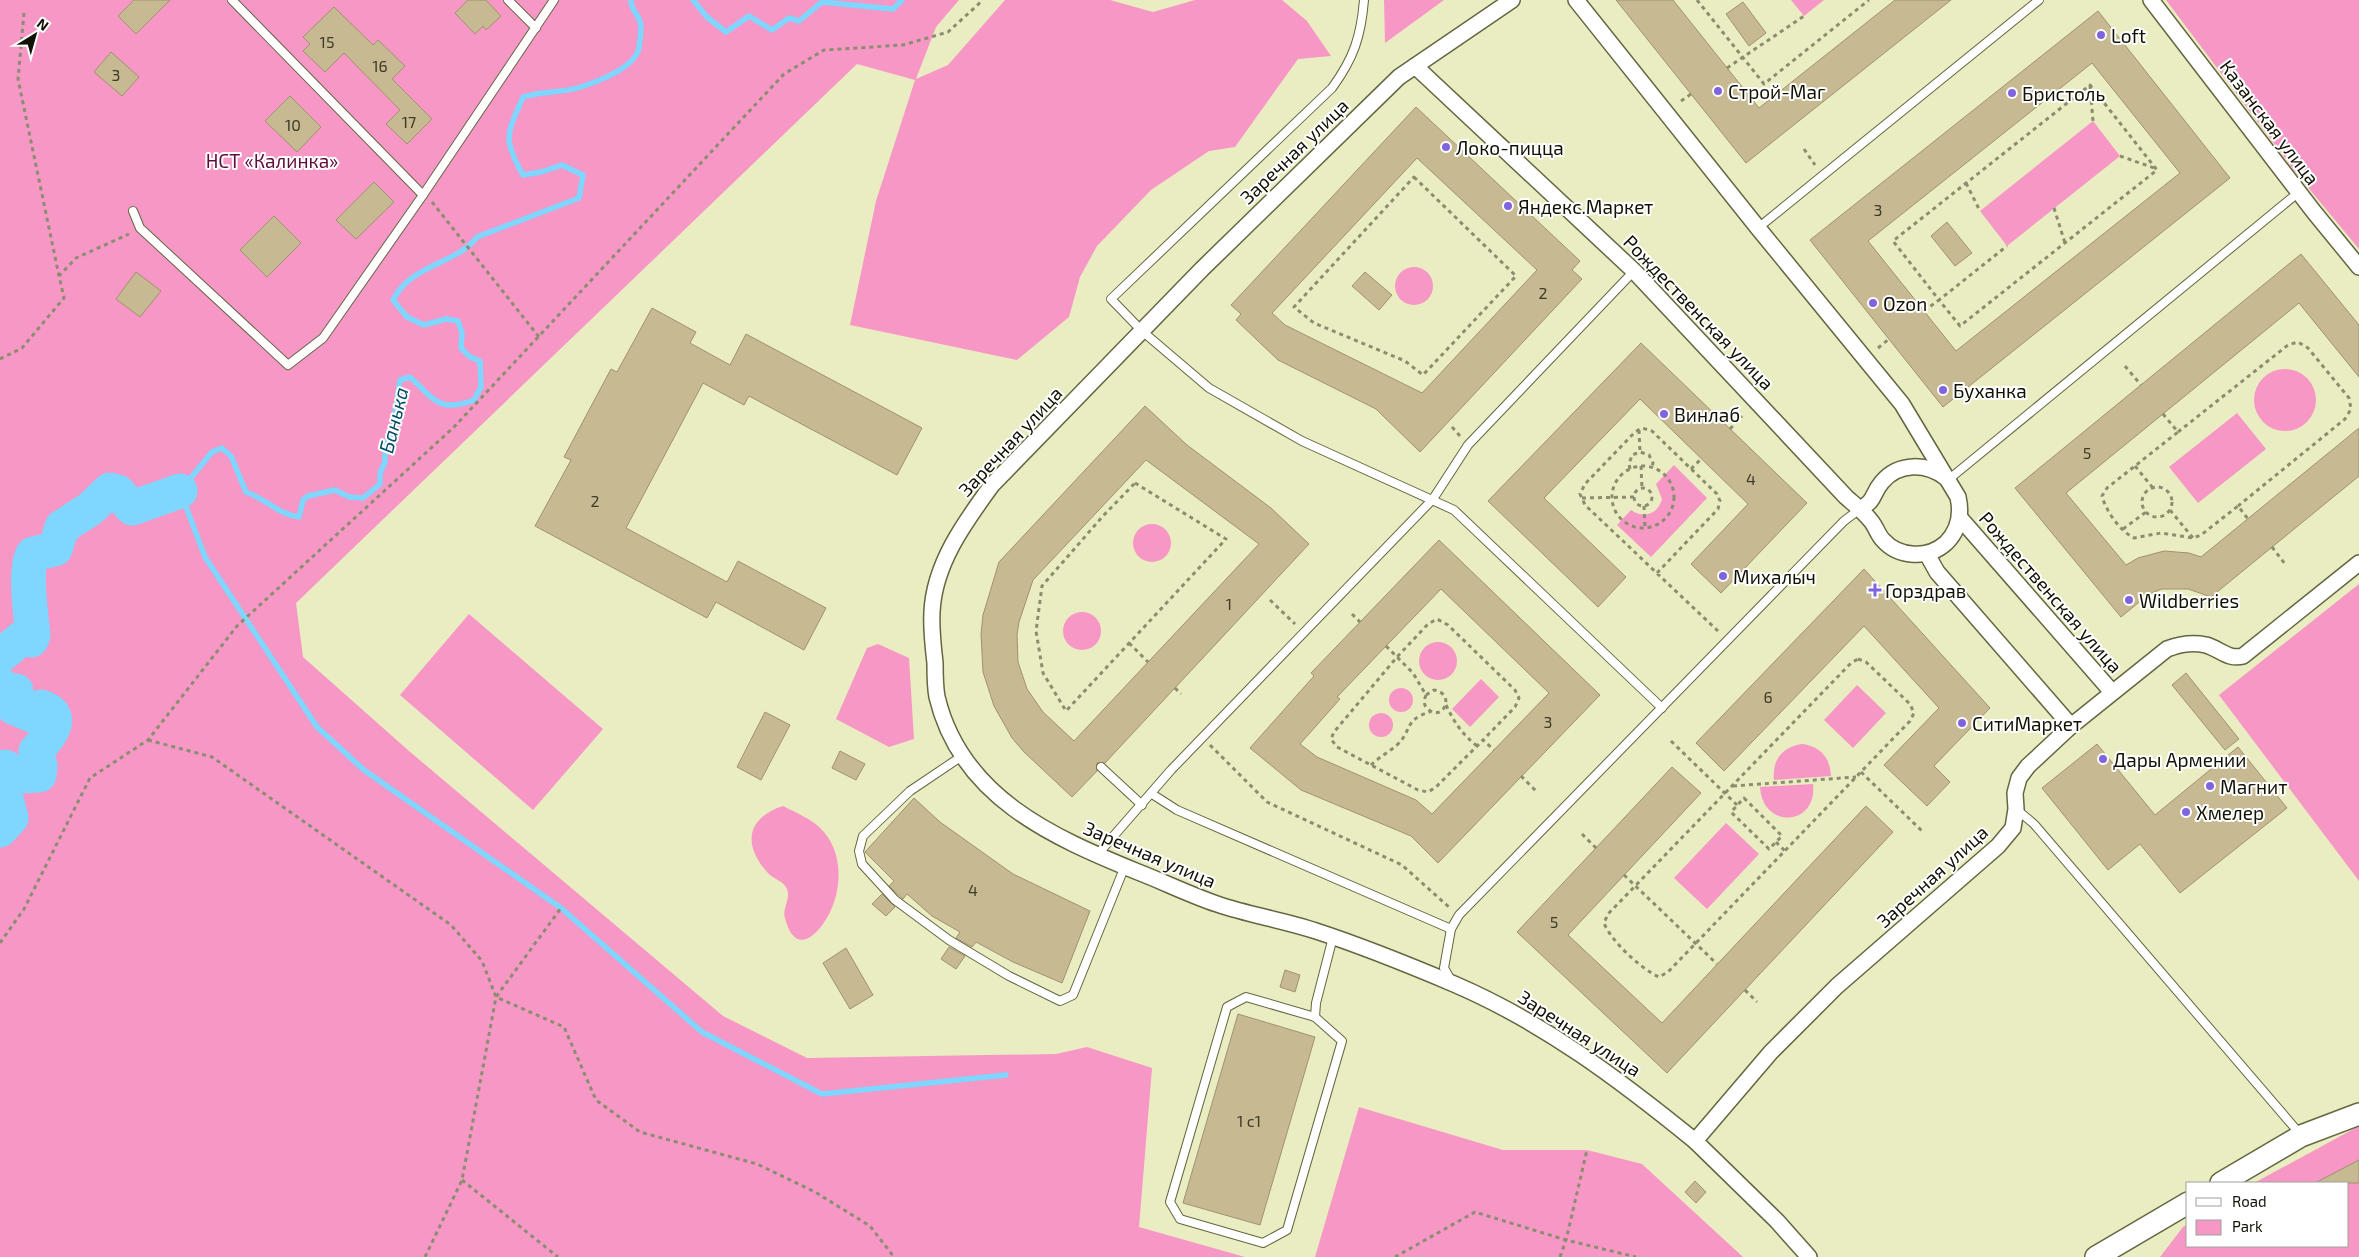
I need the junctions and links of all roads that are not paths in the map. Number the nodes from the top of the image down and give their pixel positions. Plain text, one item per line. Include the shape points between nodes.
1 (232, 0) edge
2 (508, 0) edge
3 (554, 0) edge
4 (1364, 0) edge
5 (1512, 0) edge
6 (1576, 0) edge
7 (2039, 0) edge
8 (2152, 0) edge
9 (536, 28) junction
10 (1415, 66) junction
11 (2299, 192) junction
12 (424, 195) junction
13 (133, 212) dead end
14 (1758, 228) junction
15 (2359, 268) edge
16 (1634, 271) junction
17 (1142, 331) junction
18 (1948, 480) junction
19 (1432, 499) junction
20 (1860, 509) junction
21 (1960, 518) junction
22 (1927, 554) junction
23 (2359, 562) edge
24 (2112, 692) junction
25 (1662, 708) junction
26 (2071, 726) junction
27 (962, 756) junction
28 (1101, 766) dead end
29 (1152, 794) junction
30 (1142, 805) junction
31 (2016, 809) junction
32 (1097, 855) junction
33 (1125, 866) junction
34 (1451, 929) junction
35 (1333, 938) junction
36 (1453, 983) junction
37 (1315, 1017) junction
38 (2359, 1114) edge
39 (2301, 1136) junction
40 (1695, 1141) junction
41 (2223, 1182) edge
42 (2186, 1204) edge
43 (1809, 1257) edge
44 (2096, 1257) edge

1 - 12 lane
2 - 9 lane
3 - 9 lane
4 - 17 lane via 1356,48 1332,88 1111,299
5 - 10 street, Заречная улица
6 - 14 street, Рождественская улица
7 - 14 lane
8 - 11 street, Казанская улица
9 - 12 lane
10 - 16 street, Рождественская улица
10 - 17 street, Заречная улица via 1385,91
11 - 15 street, Казанская улица
11 - 18 lane
12 - 13 lane via 323,338 288,365 140,228
14 - 18 street, Рождественская улица via 1902,404
16 - 19 lane via 1468,445
16 - 20 street, Рождественская улица
17 - 19 lane via 1209,388 1302,441
17 - 27 street, Заречная улица via 992,485 962,525 950,548 932,611 934,649 937,696
18 - 20 street via 1919,466 1898,470 1881,483 1872,502
18 - 21 street, Рождественская улица via 1958,497
19 - 25 lane via 1454,510
19 - 29 lane
20 - 22 street, Рождественская улица via 1893,548 1913,555
20 - 25 lane via 1844,521
21 - 22 street, Рождественская улица via 1950,538
21 - 24 street, Рождественская улица
22 - 26 street via 1937,572
23 - 24 street via 2243,656 2233,659 2207,645 2185,643 2167,649
24 - 26 street, Заречная улица
25 - 34 lane via 1459,915
26 - 31 street, Заречная улица via 2019,778 2015,793
27 - 32 street, Заречная улица via 982,782 1024,817
27 - 33 lane via 910,791 863,836 859,852 862,864 896,900 949,940 1008,976 1060,1001 1073,995
28 - 30 lane
29 - 30 lane
29 - 34 lane via 1177,810
30 - 32 lane
31 - 39 lane via 2034,824
31 - 40 street, Заречная улица via 2013,828 1998,846 1837,986 1772,1052
32 - 33 street, Заречная улица
33 - 35 street, Заречная улица via 1216,904
34 - 36 lane via 1444,968
35 - 36 street, Заречная улица
35 - 37 lane
36 - 40 street, Заречная улица via 1512,1010 1562,1040
37 - 37 lane via 1246,997 1227,1007 1170,1202 1180,1219 1263,1243 1286,1230 1342,1040
38 - 39 street
39 - 41 street
40 - 43 street
42 - 44 street

